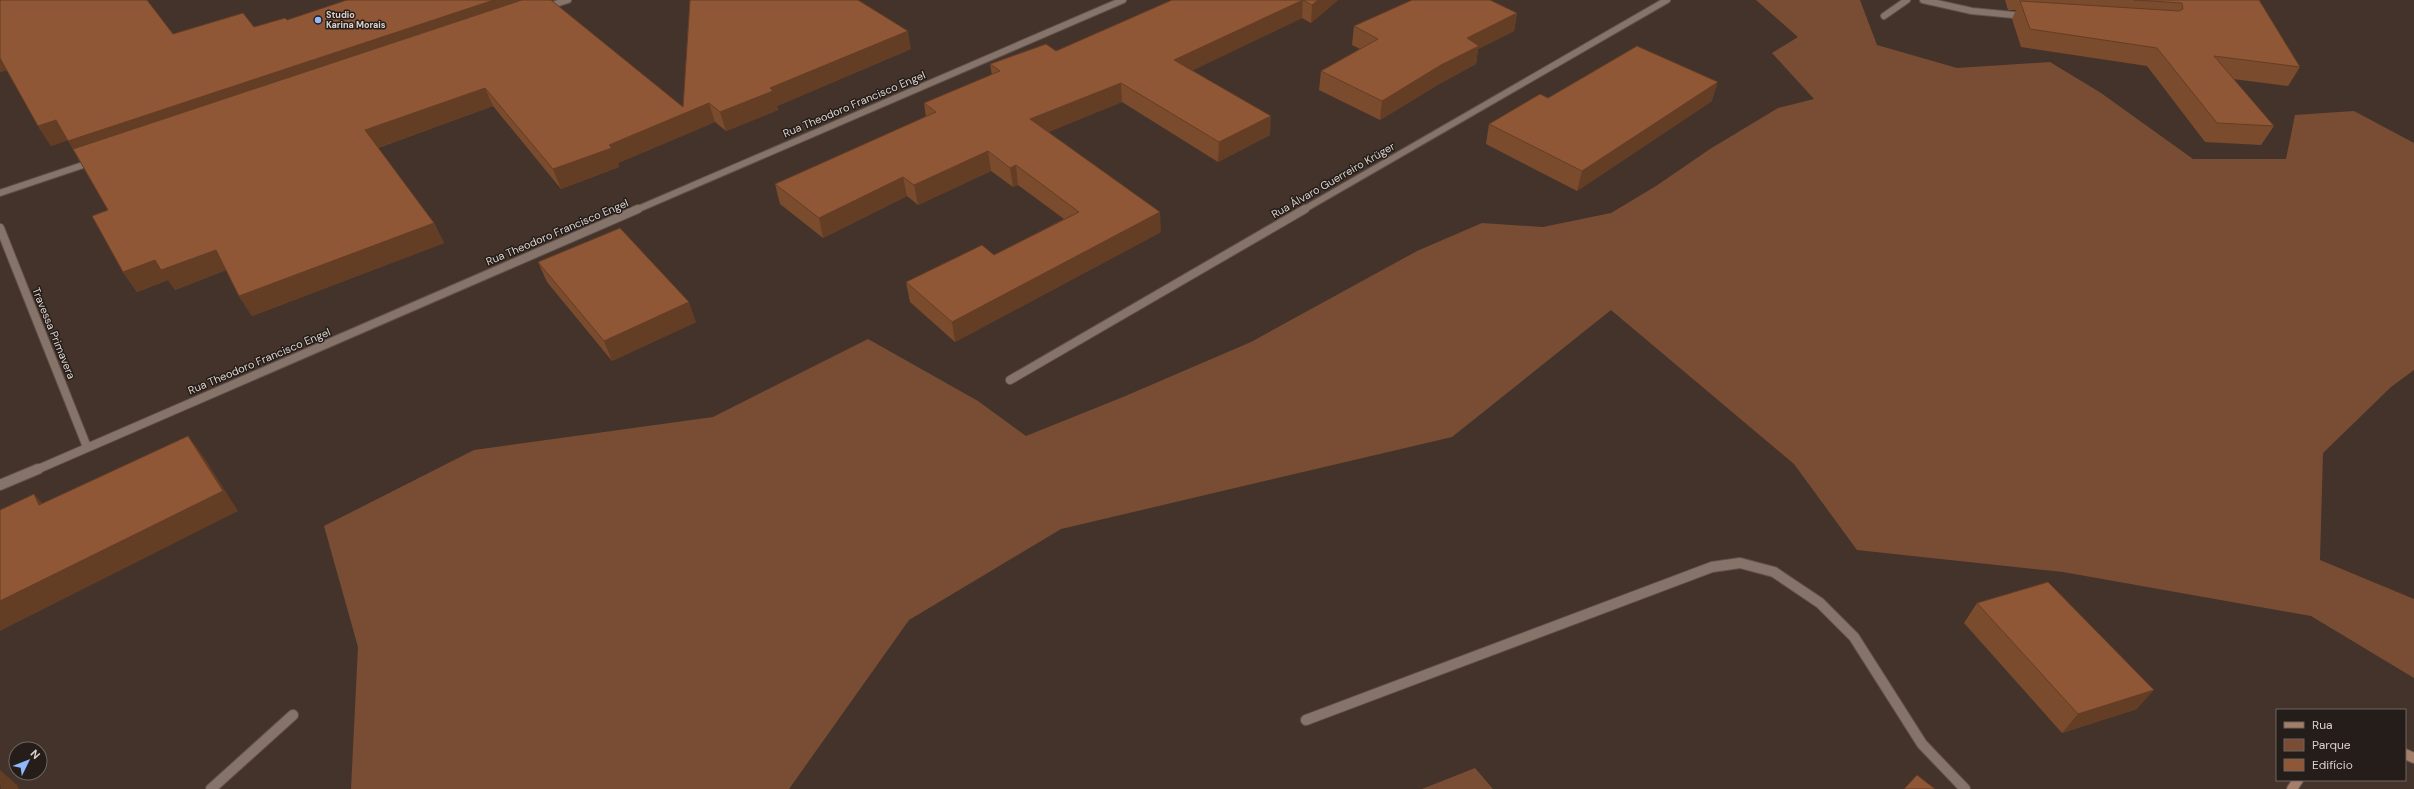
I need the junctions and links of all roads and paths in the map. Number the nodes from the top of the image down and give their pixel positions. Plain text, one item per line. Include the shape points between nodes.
1 (568, 0) edge
2 (1123, 0) edge
3 (1667, 0) edge
4 (1907, 0) edge
5 (1923, 0) edge
6 (537, 10) edge
7 (1884, 16) dead end
8 (2035, 16) edge
9 (98, 160) edge
10 (0, 193) edge
11 (0, 228) edge
12 (1010, 380) dead end
13 (87, 447) junction
14 (0, 485) edge
15 (293, 715) dead end
16 (1306, 720) dead end
17 (211, 789) edge
18 (1965, 789) edge

1 - 6 street
2 - 13 street, Rua Theodoro Francisco Engel
3 - 12 street, Rua Álvaro Guerreiro Krüger
4 - 7 street
5 - 8 street via 1972,12
9 - 10 street
11 - 13 street, Travessa Primavera
13 - 14 street, Rua Theodoro Francisco Engel
15 - 17 street
16 - 18 street via 1712,567 1740,562 1774,572 1820,603 1854,637 1889,688 1922,744

